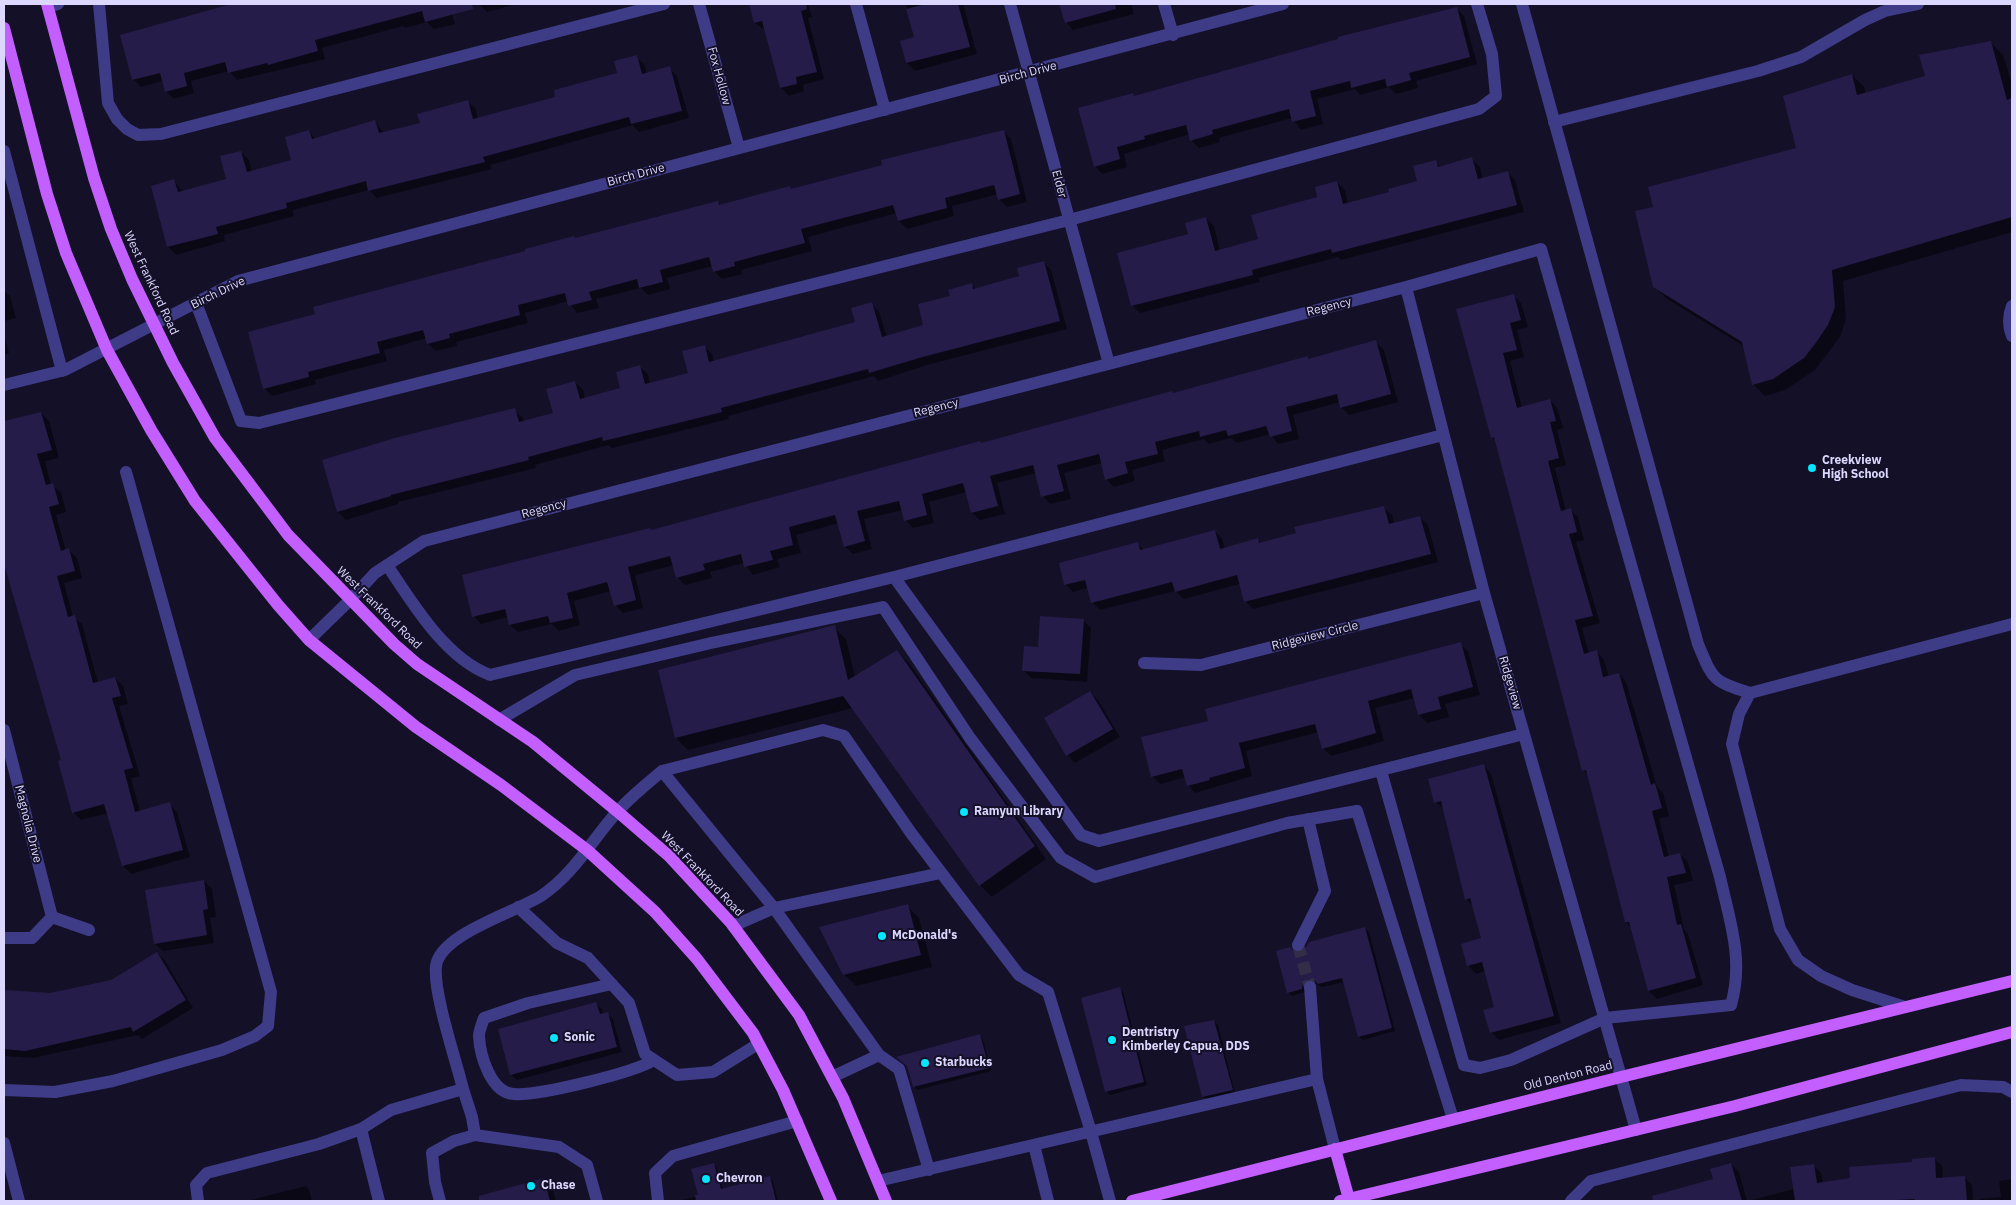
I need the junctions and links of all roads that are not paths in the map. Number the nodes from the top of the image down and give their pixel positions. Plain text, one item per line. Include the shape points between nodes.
1 (99, 4) edge
2 (664, 4) edge
3 (699, 4) edge
4 (856, 4) edge
5 (1010, 4) edge
6 (1164, 4) edge
7 (1283, 4) edge
8 (1477, 4) edge
9 (1522, 4) edge
10 (1918, 4) edge
11 (51, 5) edge
12 (4, 28) edge
13 (1173, 35) junction
14 (1028, 73) junction
15 (885, 110) junction
16 (1554, 122) junction
17 (738, 148) junction
18 (4, 151) edge
19 (1069, 220) junction
20 (1406, 287) junction
21 (196, 303) junction
22 (2012, 306) edge
23 (155, 325) junction
24 (2012, 336) edge
25 (107, 350) junction
26 (1109, 364) junction
27 (62, 371) junction
28 (4, 386) edge
29 (1443, 435) junction
30 (126, 472) dead end
31 (386, 565) junction
32 (894, 577) junction
33 (1484, 593) junction
34 (350, 601) junction
35 (2012, 624) edge
36 (309, 640) junction
37 (1144, 663) dead end
38 (1750, 692) junction
39 (499, 720) junction
40 (4, 730) edge
41 (1524, 734) junction
42 (662, 771) junction
43 (1381, 771) junction
44 (617, 811) junction
45 (1308, 819) junction
46 (588, 850) junction
47 (941, 872) junction
48 (518, 907) junction
49 (774, 908) junction
50 (52, 917) junction
51 (733, 926) junction
52 (89, 930) dead end
53 (4, 938) edge
54 (1298, 945) tunnel mouth
55 (2012, 981) edge
56 (612, 984) junction
57 (1310, 987) tunnel mouth
58 (1905, 1007) junction
59 (1605, 1018) junction
60 (2012, 1032) edge
61 (758, 1044) junction
62 (879, 1055) junction
63 (654, 1060) junction
64 (832, 1077) junction
65 (1621, 1077) junction
66 (1317, 1079) junction
67 (463, 1089) junction
68 (4, 1090) edge
69 (2012, 1092) edge
70 (1453, 1119) junction
71 (797, 1121) junction
72 (361, 1129) junction
73 (1636, 1130) junction
74 (1091, 1132) junction
75 (475, 1135) junction
76 (4, 1143) edge
77 (1034, 1145) junction
78 (1335, 1149) junction
79 (930, 1170) junction
80 (878, 1181) junction
81 (1344, 1200) edge
82 (19, 1201) edge
83 (198, 1201) edge
84 (379, 1201) edge
85 (440, 1201) edge
86 (597, 1201) edge
87 (658, 1201) edge
88 (831, 1201) edge
89 (886, 1201) edge
90 (1048, 1201) edge
91 (1110, 1201) edge
92 (1132, 1201) edge
93 (1571, 1201) edge

1 - 2 street via 108,104 117,119 138,134 161,134
3 - 17 street, Fox Hollow
4 - 15 street
5 - 14 street, Elder
6 - 13 street
7 - 13 street, Birch Drive
8 - 19 street via 1492,54 1496,96 1479,109
9 - 16 street
10 - 16 street via 1885,11 1865,20 1801,58
11 - 23 main road, West Frankford Road via 94,178 132,279
12 - 25 main road via 66,253
13 - 14 street, Birch Drive
14 - 15 street, Birch Drive
14 - 19 street, Elder
15 - 17 street, Birch Drive
16 - 38 street via 1698,644 1712,677
17 - 21 street, Birch Drive via 238,281
18 - 27 street
19 - 21 street via 259,423 241,421
19 - 26 street, Elder
20 - 26 street, Regency
20 - 29 street, Ridgeview
20 - 59 street, Regency via 1541,248 1720,878 1738,958 1736,990 1731,1005
21 - 23 street, Birch Drive
22 - 24 street via 2009,328
23 - 25 street, Birch Drive
23 - 34 main road, West Frankford Road via 215,438 288,535
25 - 27 street, Birch Drive
25 - 36 main road via 195,501
26 - 31 street, Regency via 424,541
27 - 28 street, Birch Drive
29 - 32 street
29 - 33 street, Ridgeview
30 - 68 street via 271,992 268,1026 255,1036 222,1050 113,1081 55,1092
31 - 32 street via 451,652 472,669 490,675
31 - 34 street, Regency
32 - 43 street via 1081,836 1100,841
33 - 37 street, Ridgeview Circle via 1201,665
33 - 41 street, Ridgeview
34 - 36 street, Regency
34 - 39 main road, West Frankford Road via 416,664
35 - 38 street
36 - 46 main road via 416,728 501,785
38 - 58 street via 1739,714 1732,744 1780,929 1798,960 1820,976
39 - 44 main road, West Frankford Road via 533,742
39 - 45 street via 575,675 711,642 883,607 970,738 1061,858 1095,877
40 - 50 street, Magnolia Drive
41 - 43 street
41 - 59 street, Ridgeview
42 - 44 street
42 - 47 street via 823,730 844,736
42 - 49 street
43 - 59 street via 1464,1066 1480,1068 1510,1060
44 - 46 street
44 - 51 main road, West Frankford Road via 669,856
45 - 54 street via 1325,891
45 - 70 street via 1357,811
46 - 48 street via 566,877
46 - 61 main road via 655,912 691,952
47 - 49 street
47 - 74 street via 1019,975 1048,992
48 - 56 street via 557,943 588,958
48 - 67 street via 467,932 444,950 436,966
49 - 51 street
49 - 62 street
50 - 52 street
50 - 53 street via 32,938
51 - 64 main road, West Frankford Road via 799,1015
55 - 58 main road, Old Denton Road
56 - 63 street via 629,1003 645,1054
56 - 63 street via 528,1003 484,1018 479,1035 485,1065 498,1088 513,1094 548,1090 613,1075
57 - 66 street
58 - 65 main road, Old Denton Road
59 - 65 street, Ridgeview
60 - 73 main road
61 - 63 street via 712,1072 677,1075
61 - 71 main road
62 - 64 street
62 - 79 street via 899,1069
64 - 80 main road, West Frankford Road
65 - 70 main road, Old Denton Road
65 - 73 street, Ridgeview
66 - 74 street
66 - 78 street
67 - 72 street via 391,1110
67 - 75 street
69 - 93 street via 2003,1087 1961,1085 1591,1181
70 - 78 main road, Old Denton Road
71 - 87 street via 673,1156 655,1173
71 - 88 main road
72 - 83 street via 318,1144 207,1173 196,1186
72 - 84 street
73 - 81 main road
74 - 77 street
74 - 91 street
75 - 85 street via 454,1141 432,1153
75 - 86 street via 559,1147 587,1165
76 - 82 street
77 - 79 street
77 - 90 street
78 - 81 main road
78 - 92 main road, Old Denton Road
79 - 80 street
80 - 89 main road, West Frankford Road

